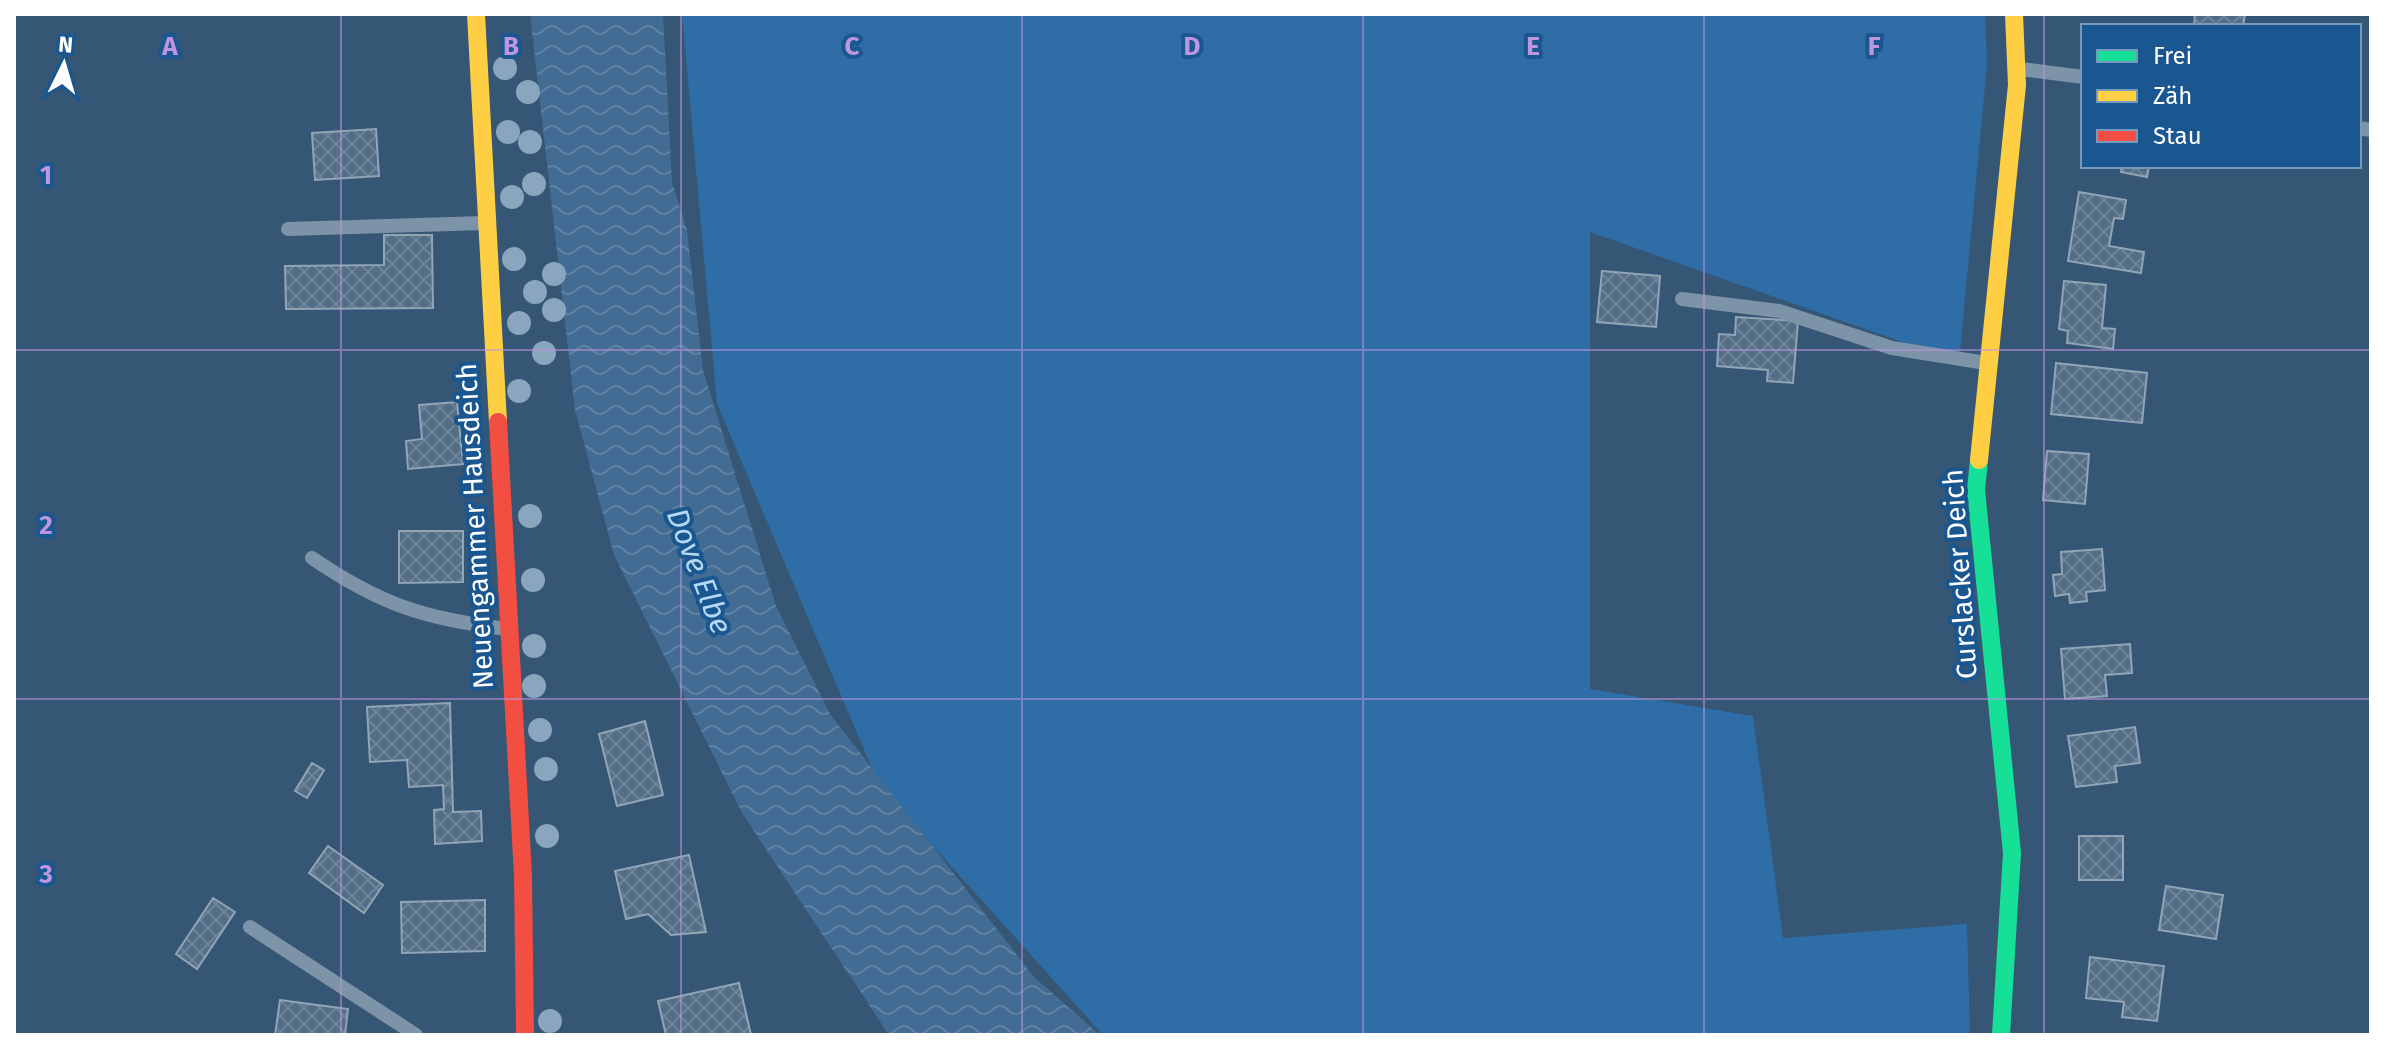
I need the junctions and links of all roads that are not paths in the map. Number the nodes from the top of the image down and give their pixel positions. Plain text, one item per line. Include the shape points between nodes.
1 (476, 14) edge
2 (2014, 14) edge
3 (2016, 68) junction
4 (2081, 77) edge
5 (487, 223) junction
6 (288, 229) dead end
7 (1682, 299) dead end
8 (1989, 363) junction
9 (312, 558) dead end
10 (508, 629) junction
11 (250, 927) dead end
12 (416, 1035) edge
13 (525, 1035) edge
14 (2001, 1035) edge

1 - 5 street, Neuengammer Hausdeich
2 - 3 street, Curslacker Deich
3 - 4 lane
3 - 8 street, Curslacker Deich
5 - 6 lane
5 - 10 street, Neuengammer Hausdeich
7 - 8 lane via 1757,306 1892,348
8 - 14 street, Curslacker Deich via 1976,490 2012,853
9 - 10 lane via 399,608 446,622
10 - 13 street, Neuengammer Hausdeich via 523,876
11 - 12 lane

